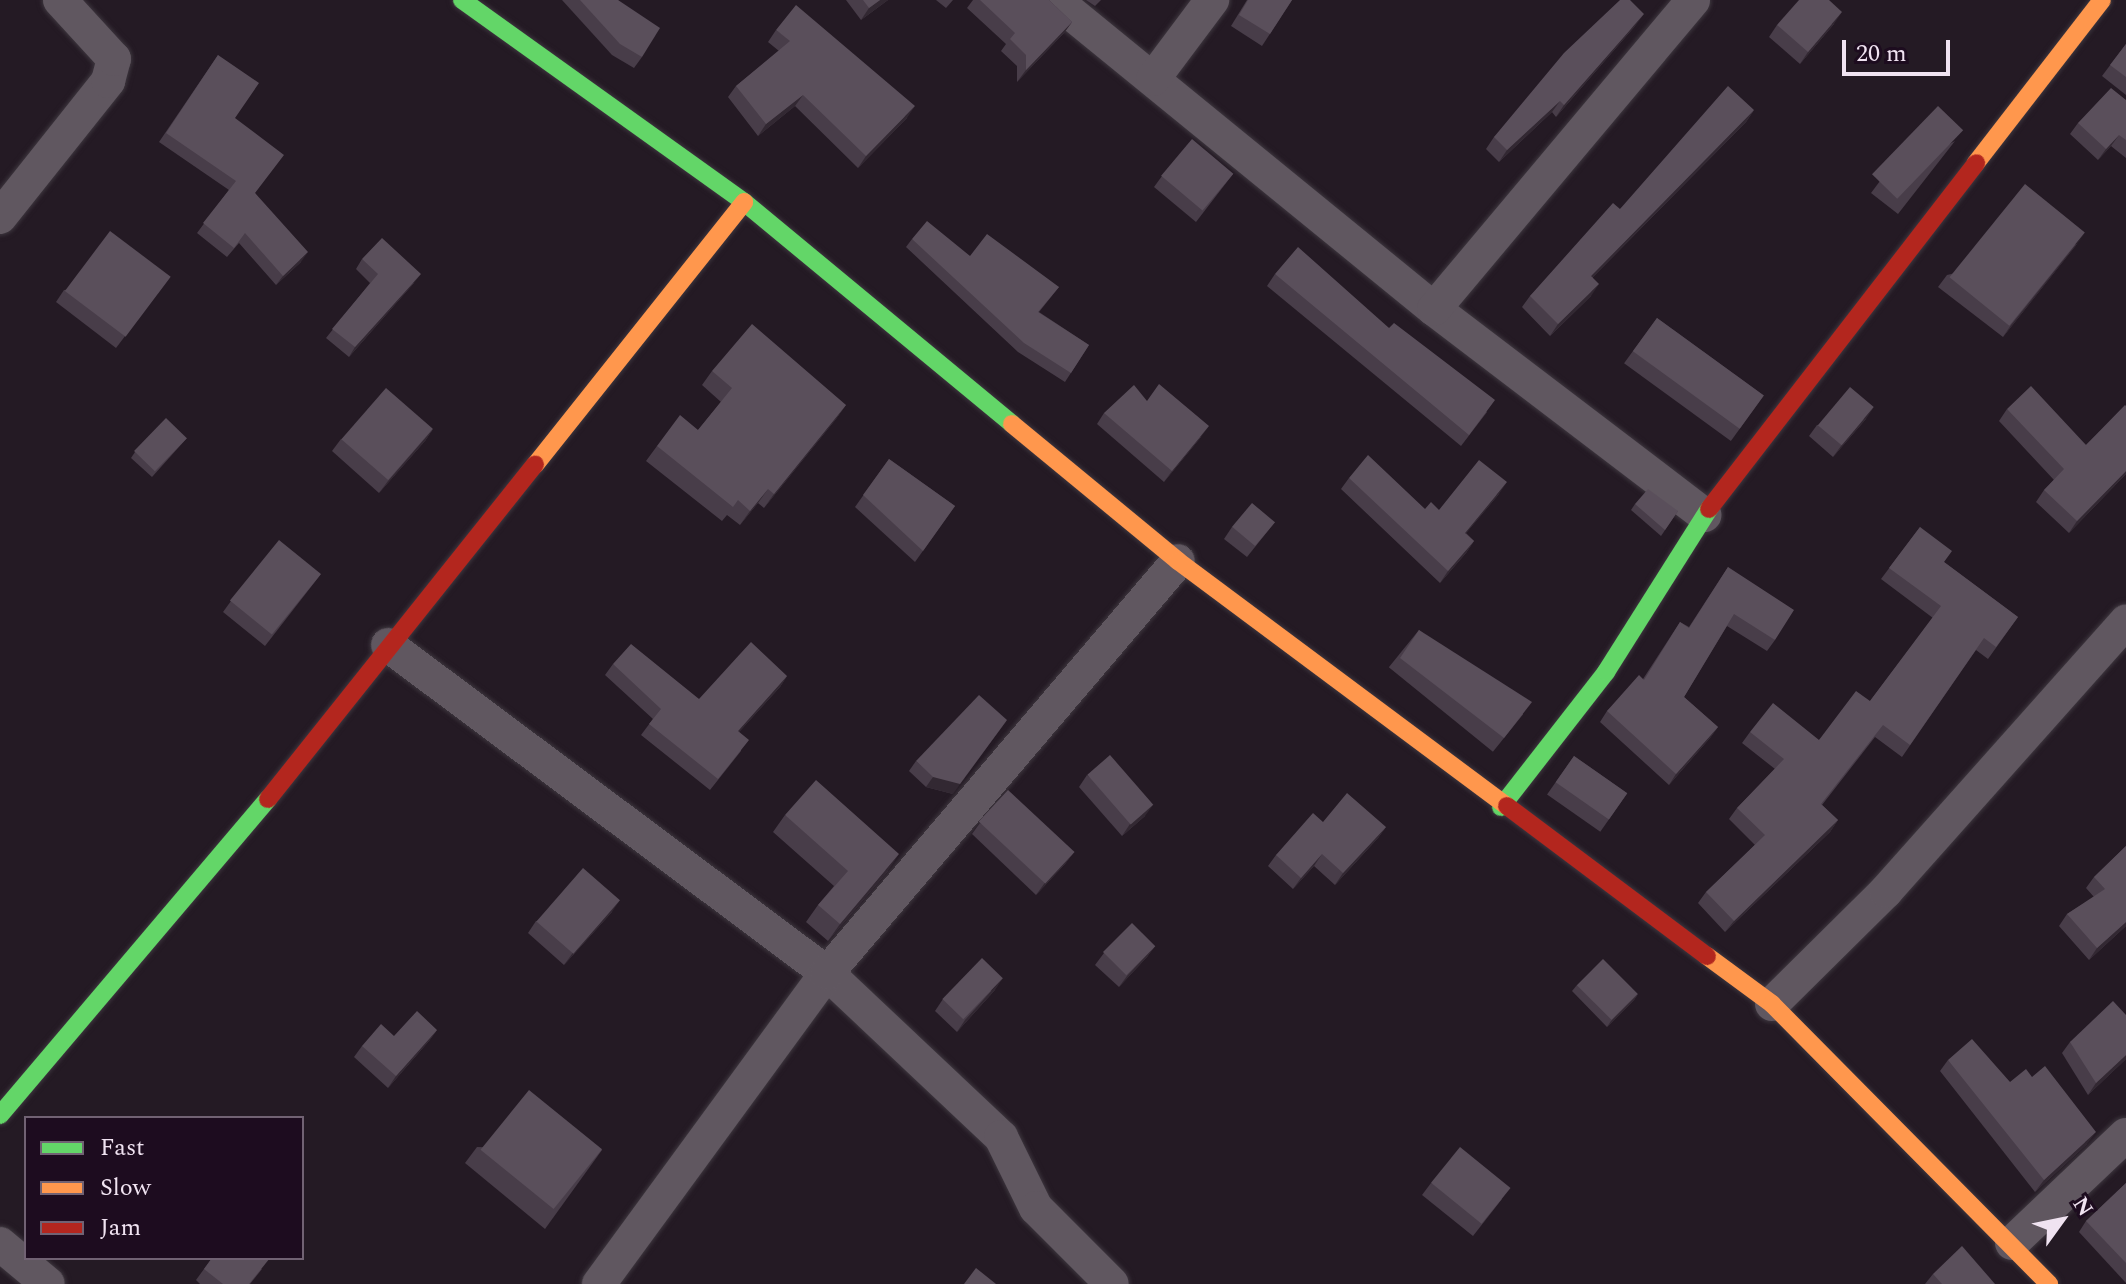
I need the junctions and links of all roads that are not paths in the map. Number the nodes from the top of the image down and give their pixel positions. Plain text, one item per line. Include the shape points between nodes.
1 (60, 0) edge
2 (462, 0) edge
3 (1055, 0) edge
4 (1212, 0) edge
5 (1693, 0) edge
6 (2102, 0) edge
7 (1153, 79) junction
8 (744, 202) junction
9 (0, 217) edge
10 (1434, 309) junction
11 (1704, 515) junction
12 (1178, 561) junction
13 (2126, 622) edge
14 (388, 645) junction
15 (1501, 807) junction
16 (827, 973) junction
17 (1772, 1004) junction
18 (0, 1115) edge
19 (2126, 1135) edge
20 (2012, 1243) junction
21 (0, 1244) edge
22 (48, 1284) edge
23 (599, 1284) edge
24 (1112, 1284) edge
25 (2049, 1284) edge

1 - 9 street via 110,49 111,70
2 - 8 street
3 - 7 street
4 - 7 street
5 - 10 street
6 - 11 street
7 - 10 street
8 - 12 street
8 - 14 street
10 - 11 street
11 - 15 street via 1606,672
12 - 15 street
12 - 16 street
13 - 17 street via 1886,891
14 - 16 street
14 - 18 street via 189,899
15 - 17 street
16 - 23 street
16 - 24 street via 1001,1137 1036,1208
17 - 20 street
19 - 20 street
20 - 25 street
21 - 22 street

